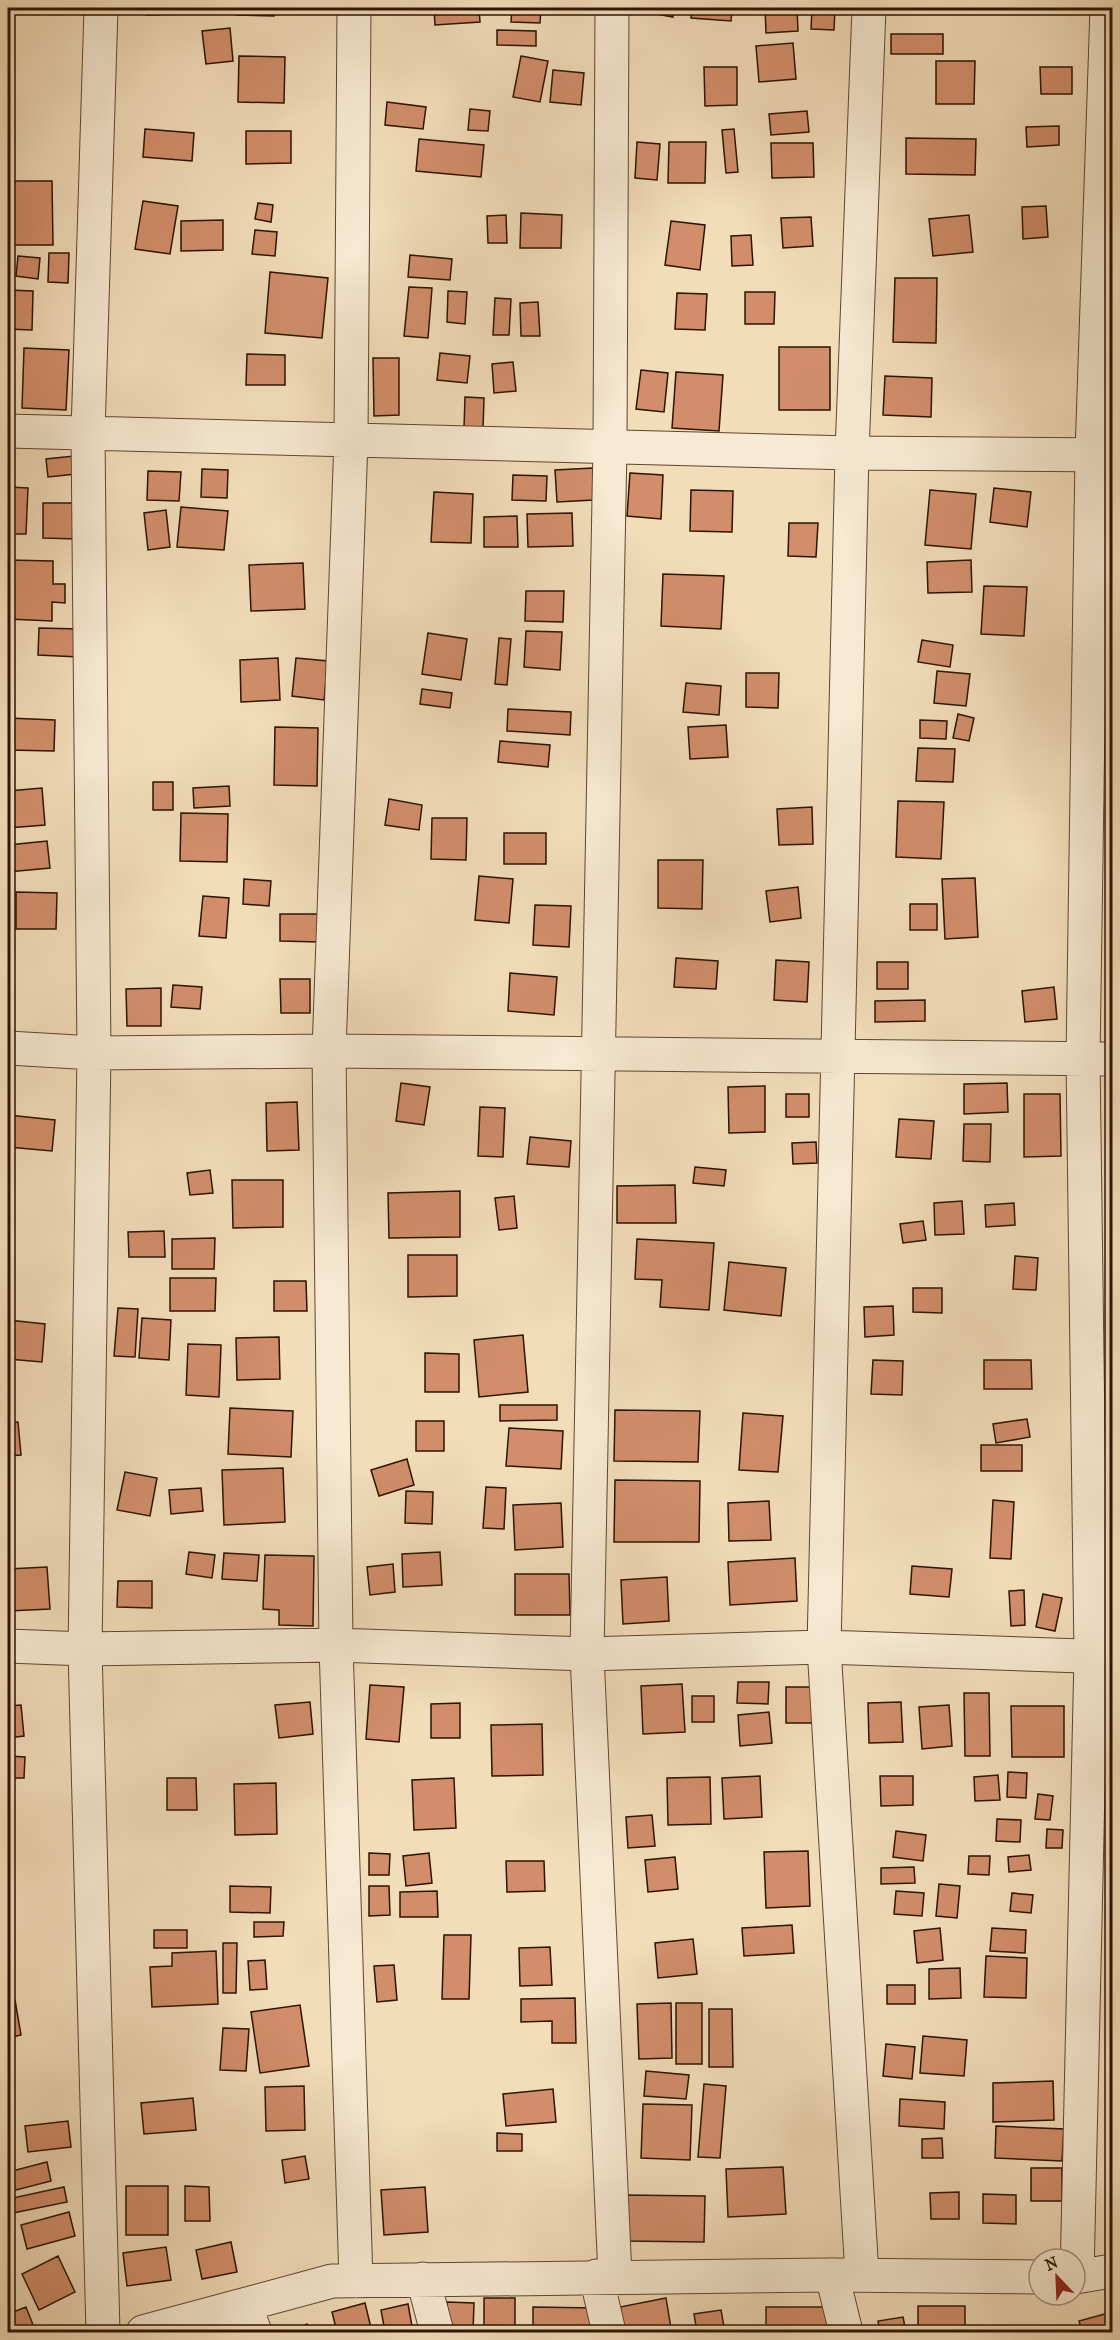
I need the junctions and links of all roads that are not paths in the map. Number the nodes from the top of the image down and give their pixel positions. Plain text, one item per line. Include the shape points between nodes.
1 (101, 8) edge
2 (354, 8) edge
3 (612, 8) edge
4 (869, 8) edge
5 (1107, 8) edge
6 (8, 431) edge
7 (88, 433) junction
8 (351, 440) junction
9 (610, 446) junction
10 (852, 453) junction
11 (1102, 455) edge
12 (8, 1048) edge
13 (329, 1051) junction
14 (94, 1053) junction
15 (598, 1053) junction
16 (836, 1055) junction
17 (1098, 1059) edge
18 (336, 1645) junction
19 (8, 1646) edge
20 (824, 1647) junction
21 (85, 1649) junction
22 (587, 1654) junction
23 (1102, 1656) edge
24 (1077, 2247) edge
25 (1113, 2271) edge
26 (847, 2275) junction
27 (1087, 2275) edge
28 (606, 2276) junction
29 (1027, 2277) edge
30 (423, 2279) junction
31 (356, 2281) junction
32 (250, 2319) edge
33 (103, 2332) edge
34 (143, 2332) edge
35 (437, 2332) edge
36 (609, 2332) edge
37 (846, 2332) edge

1 - 7 street
2 - 8 street
3 - 9 street
4 - 10 street
5 - 11 street
6 - 7 street
7 - 8 street
7 - 14 street
8 - 9 street
8 - 13 street
9 - 10 street
9 - 15 street
10 - 11 street
10 - 16 street
11 - 17 street
12 - 14 street
13 - 14 street
13 - 15 street
13 - 18 street
14 - 21 street
15 - 16 street
15 - 22 street
16 - 17 street
16 - 20 street
17 - 23 street
18 - 21 street
18 - 22 street
18 - 31 street
19 - 21 street
20 - 22 street
20 - 23 street
20 - 26 street
21 - 33 street
22 - 28 street
23 - 24 street
25 - 27 street
26 - 28 street
26 - 29 street
26 - 37 street
28 - 30 street
28 - 36 street
30 - 31 street
30 - 35 street
31 - 32 street via 332,2281
32 - 34 street

